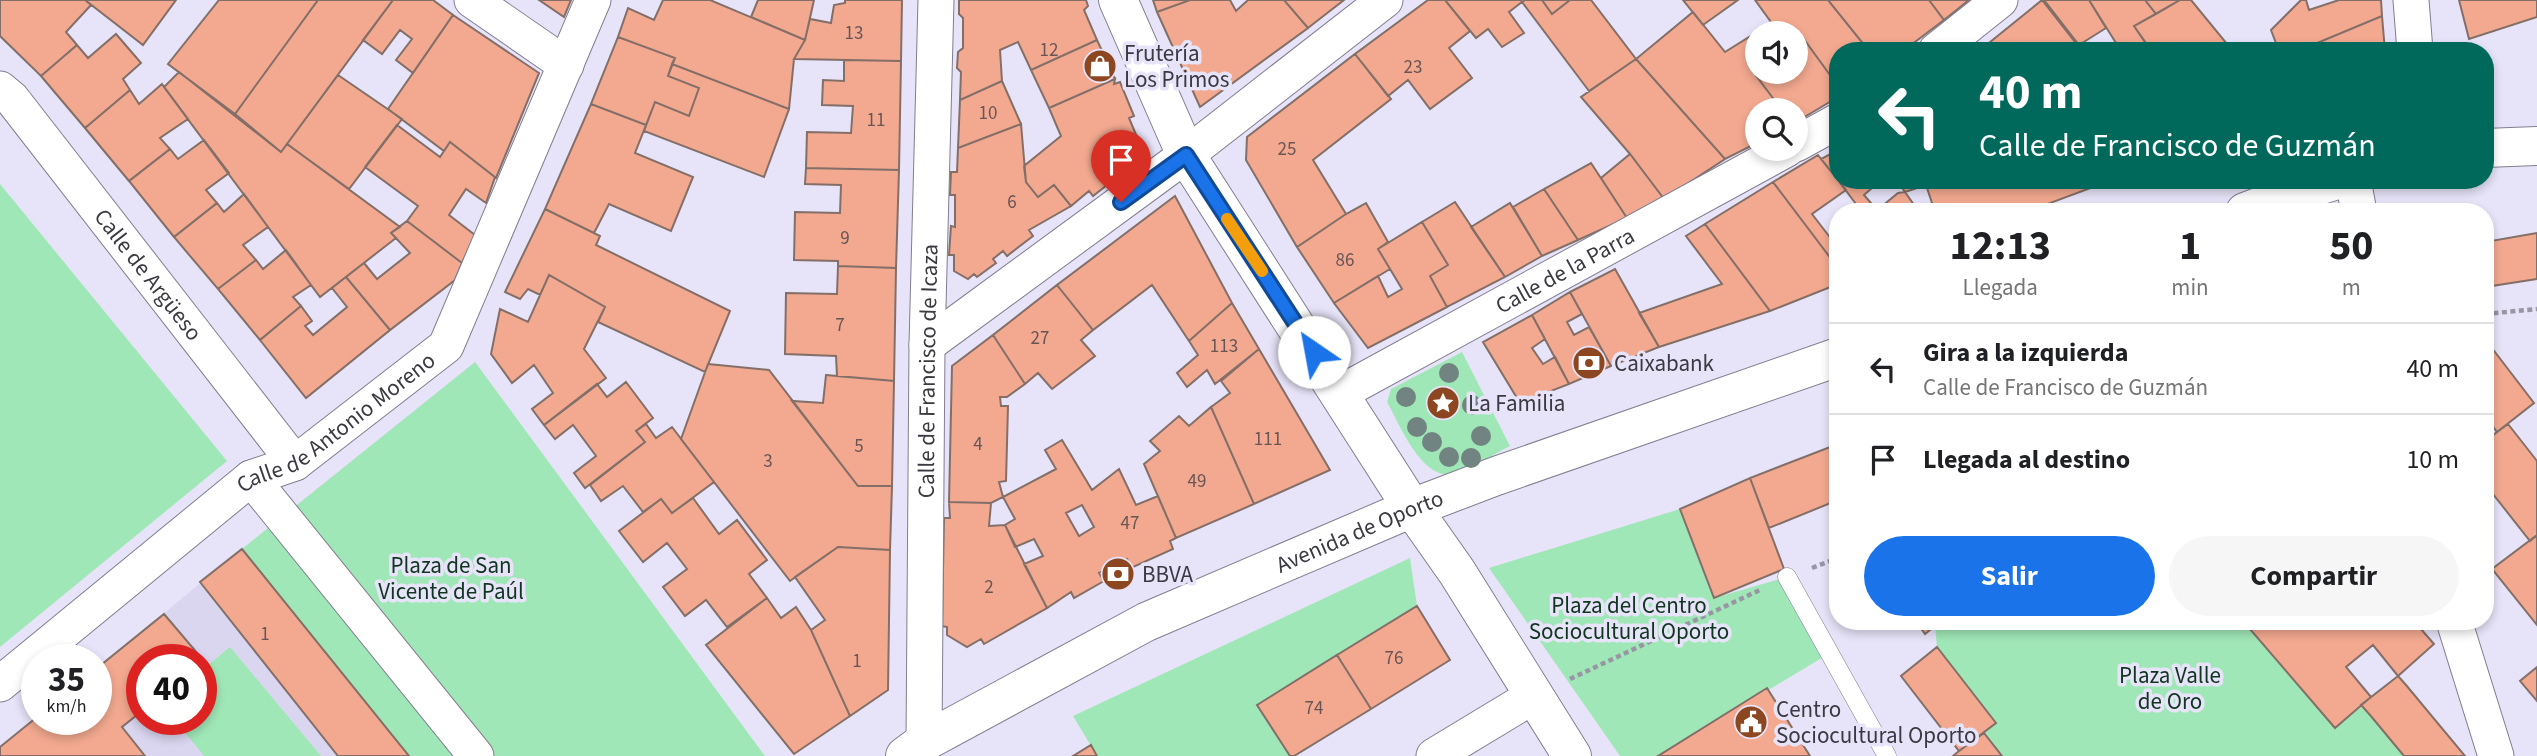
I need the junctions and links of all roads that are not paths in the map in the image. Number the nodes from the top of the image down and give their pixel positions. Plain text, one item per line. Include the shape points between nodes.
1 (472, 0) edge
2 (593, 0) edge
3 (936, 0) edge
4 (1118, 0) edge
5 (1385, 0) edge
6 (2000, 0) edge
7 (2411, 0) edge
8 (1947, 42) edge
9 (2414, 42) edge
10 (566, 65) junction
11 (0, 89) edge
12 (1829, 126) edge
13 (1808, 137) edge
14 (2537, 146) edge
15 (2494, 148) edge
16 (1186, 155) junction
17 (1765, 161) edge
18 (2308, 189) edge
19 (2269, 203) edge
20 (927, 345) junction
21 (1829, 360) edge
22 (1340, 393) junction
23 (295, 463) junction
24 (251, 478) junction
25 (1412, 508) junction
26 (1787, 577) road end
27 (2457, 630) edge
28 (0, 684) edge
29 (1535, 695) junction
30 (914, 749) edge
31 (476, 756) edge
32 (1434, 756) edge
33 (1572, 756) edge
34 (1887, 756) edge
35 (2496, 756) edge

1 - 10 street
2 - 10 street, Calle de Antonio Moreno
3 - 20 street, Calle de Francisco de Icaza
4 - 16 main road
5 - 16 street
6 - 8 street
7 - 9 street
10 - 23 street, Calle de Antonio Moreno via 446,346
11 - 23 street, Calle de Argüeso
12 - 13 street
14 - 15 main road
16 - 20 street
16 - 22 main road
17 - 22 street, Calle de la Parra
18 - 19 main road
20 - 30 street, Calle de Francisco de Icaza
21 - 25 main road, Avenida de Oporto
22 - 25 main road
23 - 24 street, Calle de Antonio Moreno
24 - 28 street, Calle de Antonio Moreno
24 - 31 street
25 - 29 main road
25 - 30 main road, Avenida de Oporto via 1146,622
26 - 34 lane
27 - 35 street
29 - 32 street
29 - 33 main road

